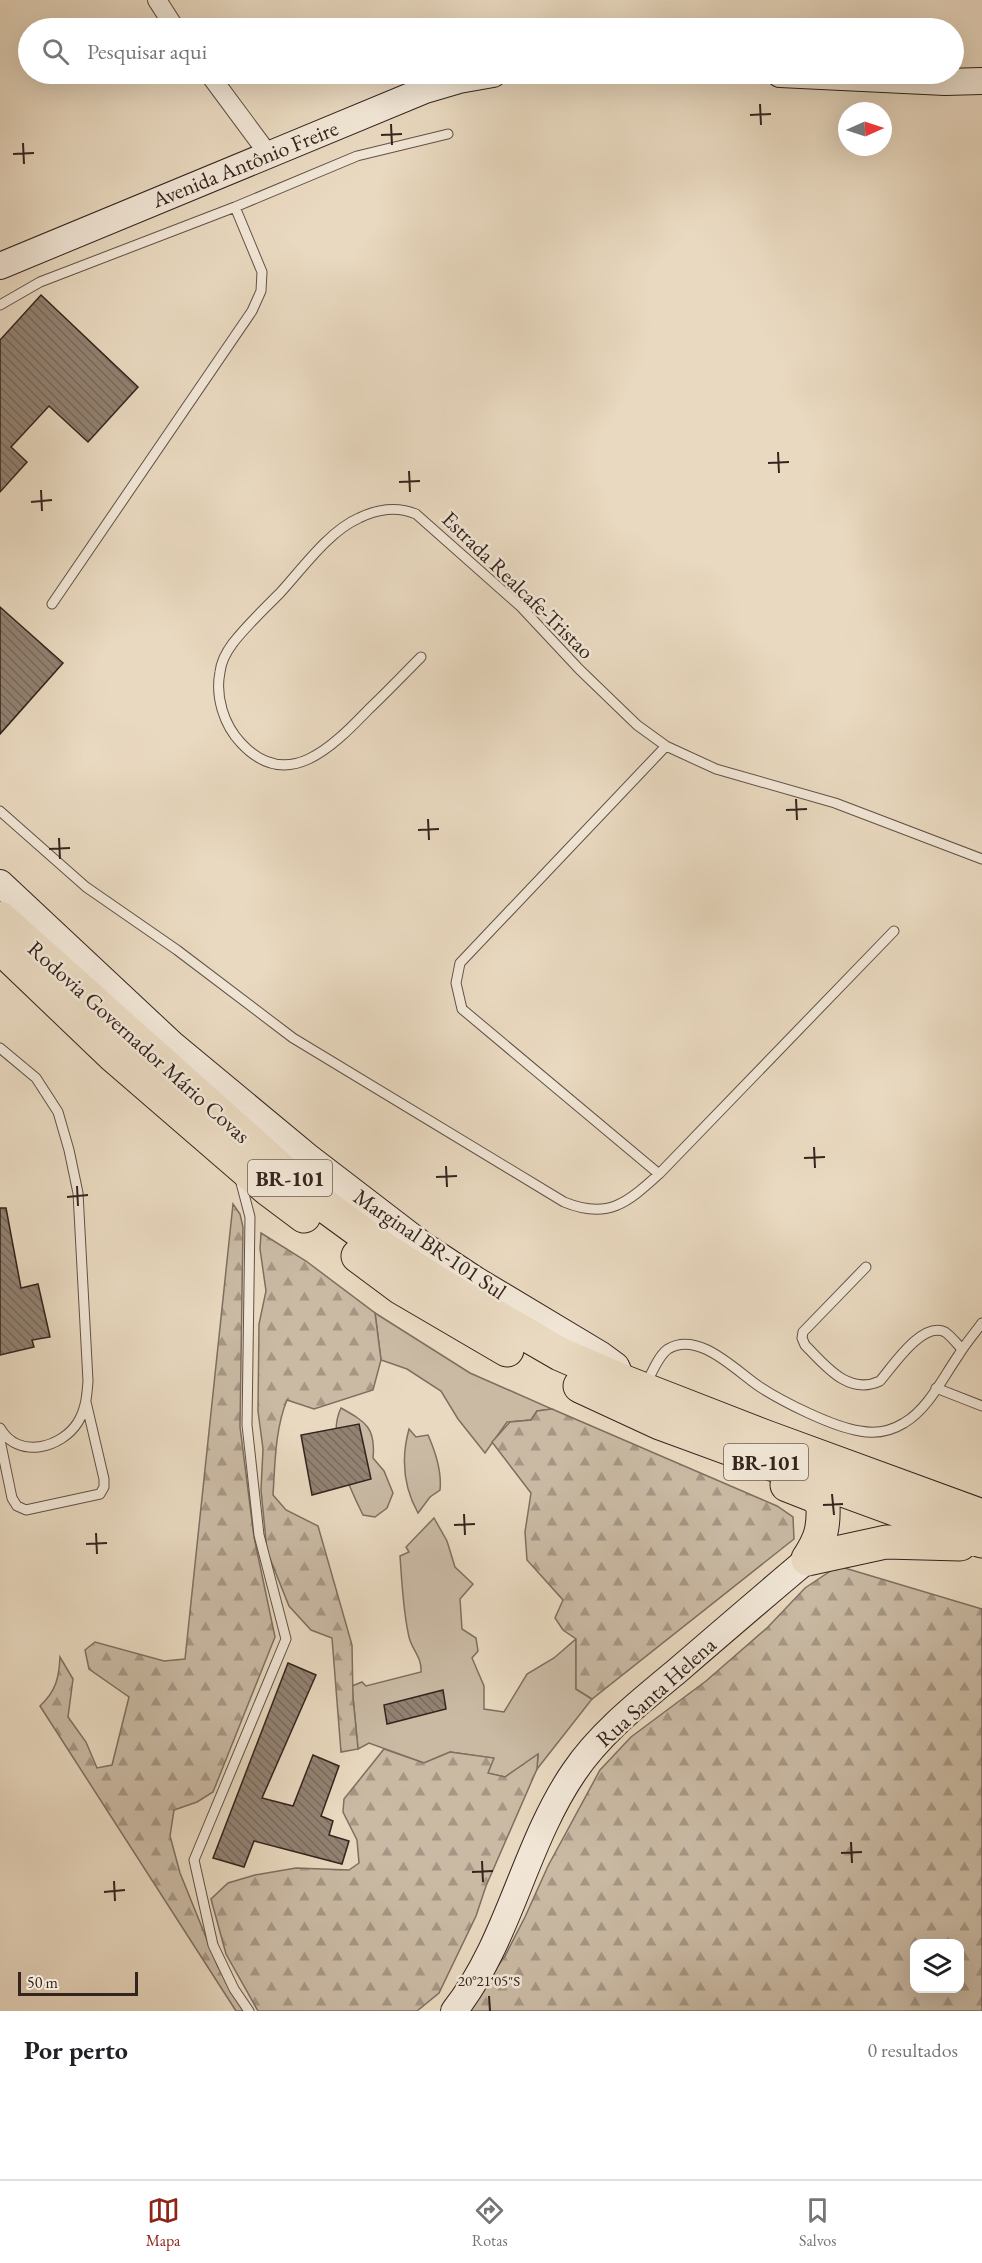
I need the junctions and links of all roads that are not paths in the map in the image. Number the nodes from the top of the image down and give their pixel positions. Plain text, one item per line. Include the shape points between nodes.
1 (157, 0) edge
2 (169, 18) edge
3 (964, 81) edge
4 (982, 81) edge
5 (216, 84) edge
6 (445, 84) edge
7 (448, 134) dead end
8 (269, 155) junction
9 (235, 207) junction
10 (0, 266) edge
11 (0, 305) edge
12 (52, 604) dead end
13 (421, 657) dead end
14 (666, 746) junction
15 (0, 811) edge
16 (982, 859) edge
17 (0, 883) edge
18 (0, 918) edge
19 (894, 931) dead end
20 (0, 948) edge
21 (0, 964) edge
22 (55, 1000) junction
23 (0, 1048) edge
24 (234, 1160) junction
25 (659, 1174) junction
26 (866, 1267) dead end
27 (982, 1323) edge
28 (962, 1349) junction
29 (553, 1374) junction
30 (633, 1385) junction
31 (936, 1388) junction
32 (86, 1401) junction
33 (982, 1406) edge
34 (0, 1428) edge
35 (0, 1440) edge
36 (982, 1516) edge
37 (982, 1541) edge
38 (982, 1546) edge
39 (808, 1559) junction
40 (249, 2011) edge
41 (454, 2011) edge

1 - 2 street
3 - 4 street
5 - 8 street
6 - 8 street, Avenida Antônio Freire
7 - 9 lane via 357,156
8 - 10 street, Avenida Antônio Freire
9 - 11 lane via 40,282
9 - 12 lane via 262,272 261,291 252,311
13 - 14 lane, Estrada Realcafe-Tristao via 341,738 298,764 264,762 249,752 221,711 220,672 232,644 335,534 358,518 384,509 402,509 416,514 521,608 637,725
14 - 16 lane, Estrada Realcafe-Tristao via 716,769 835,803
14 - 25 lane via 460,963 456,983 462,1009
15 - 25 lane via 86,887 293,1038 564,1202 596,1211 614,1208
17 - 30 street, Marginal BR-101 Sul via 172,1044 307,1156 423,1245 602,1355
18 - 30 highway, Rodovia Governador Mário Covas / BR-101 via 306,1192 384,1249 483,1311 560,1354
19 - 25 lane
20 - 22 highway, Rodovia Governador Mário Covas / BR-101
21 - 22 street
22 - 24 highway, Rodovia Governador Mário Covas / BR-101
23 - 32 lane via 36,1078 58,1112 69,1150 78,1193
24 - 29 highway, Rodovia Governador Mário Covas / BR-101 via 401,1288 483,1338
24 - 40 lane via 250,1217 247,1425 254,1491 259,1535 286,1639 194,1860 213,1945
26 - 28 lane via 803,1332 805,1345 837,1377 859,1385 880,1381 919,1336 931,1330 946,1333
27 - 28 lane
28 - 31 lane
29 - 37 highway, Rodovia Governador Mário Covas / BR-101 via 660,1423
29 - 39 highway via 670,1439 815,1496 823,1504 824,1519 820,1539
30 - 31 lane via 670,1348 697,1346 717,1354 762,1389 820,1418 859,1431 876,1432 905,1422 921,1410
30 - 36 highway, Rodovia Governador Mário Covas / BR-101
31 - 33 lane
32 - 34 lane via 79,1421 56,1443 26,1447 14,1442
32 - 35 lane via 104,1479 100,1494 26,1510 17,1506
38 - 39 highway via 893,1541
39 - 41 street, Rua Santa Helena via 619,1720 574,1772 547,1820 498,1934 465,1998

